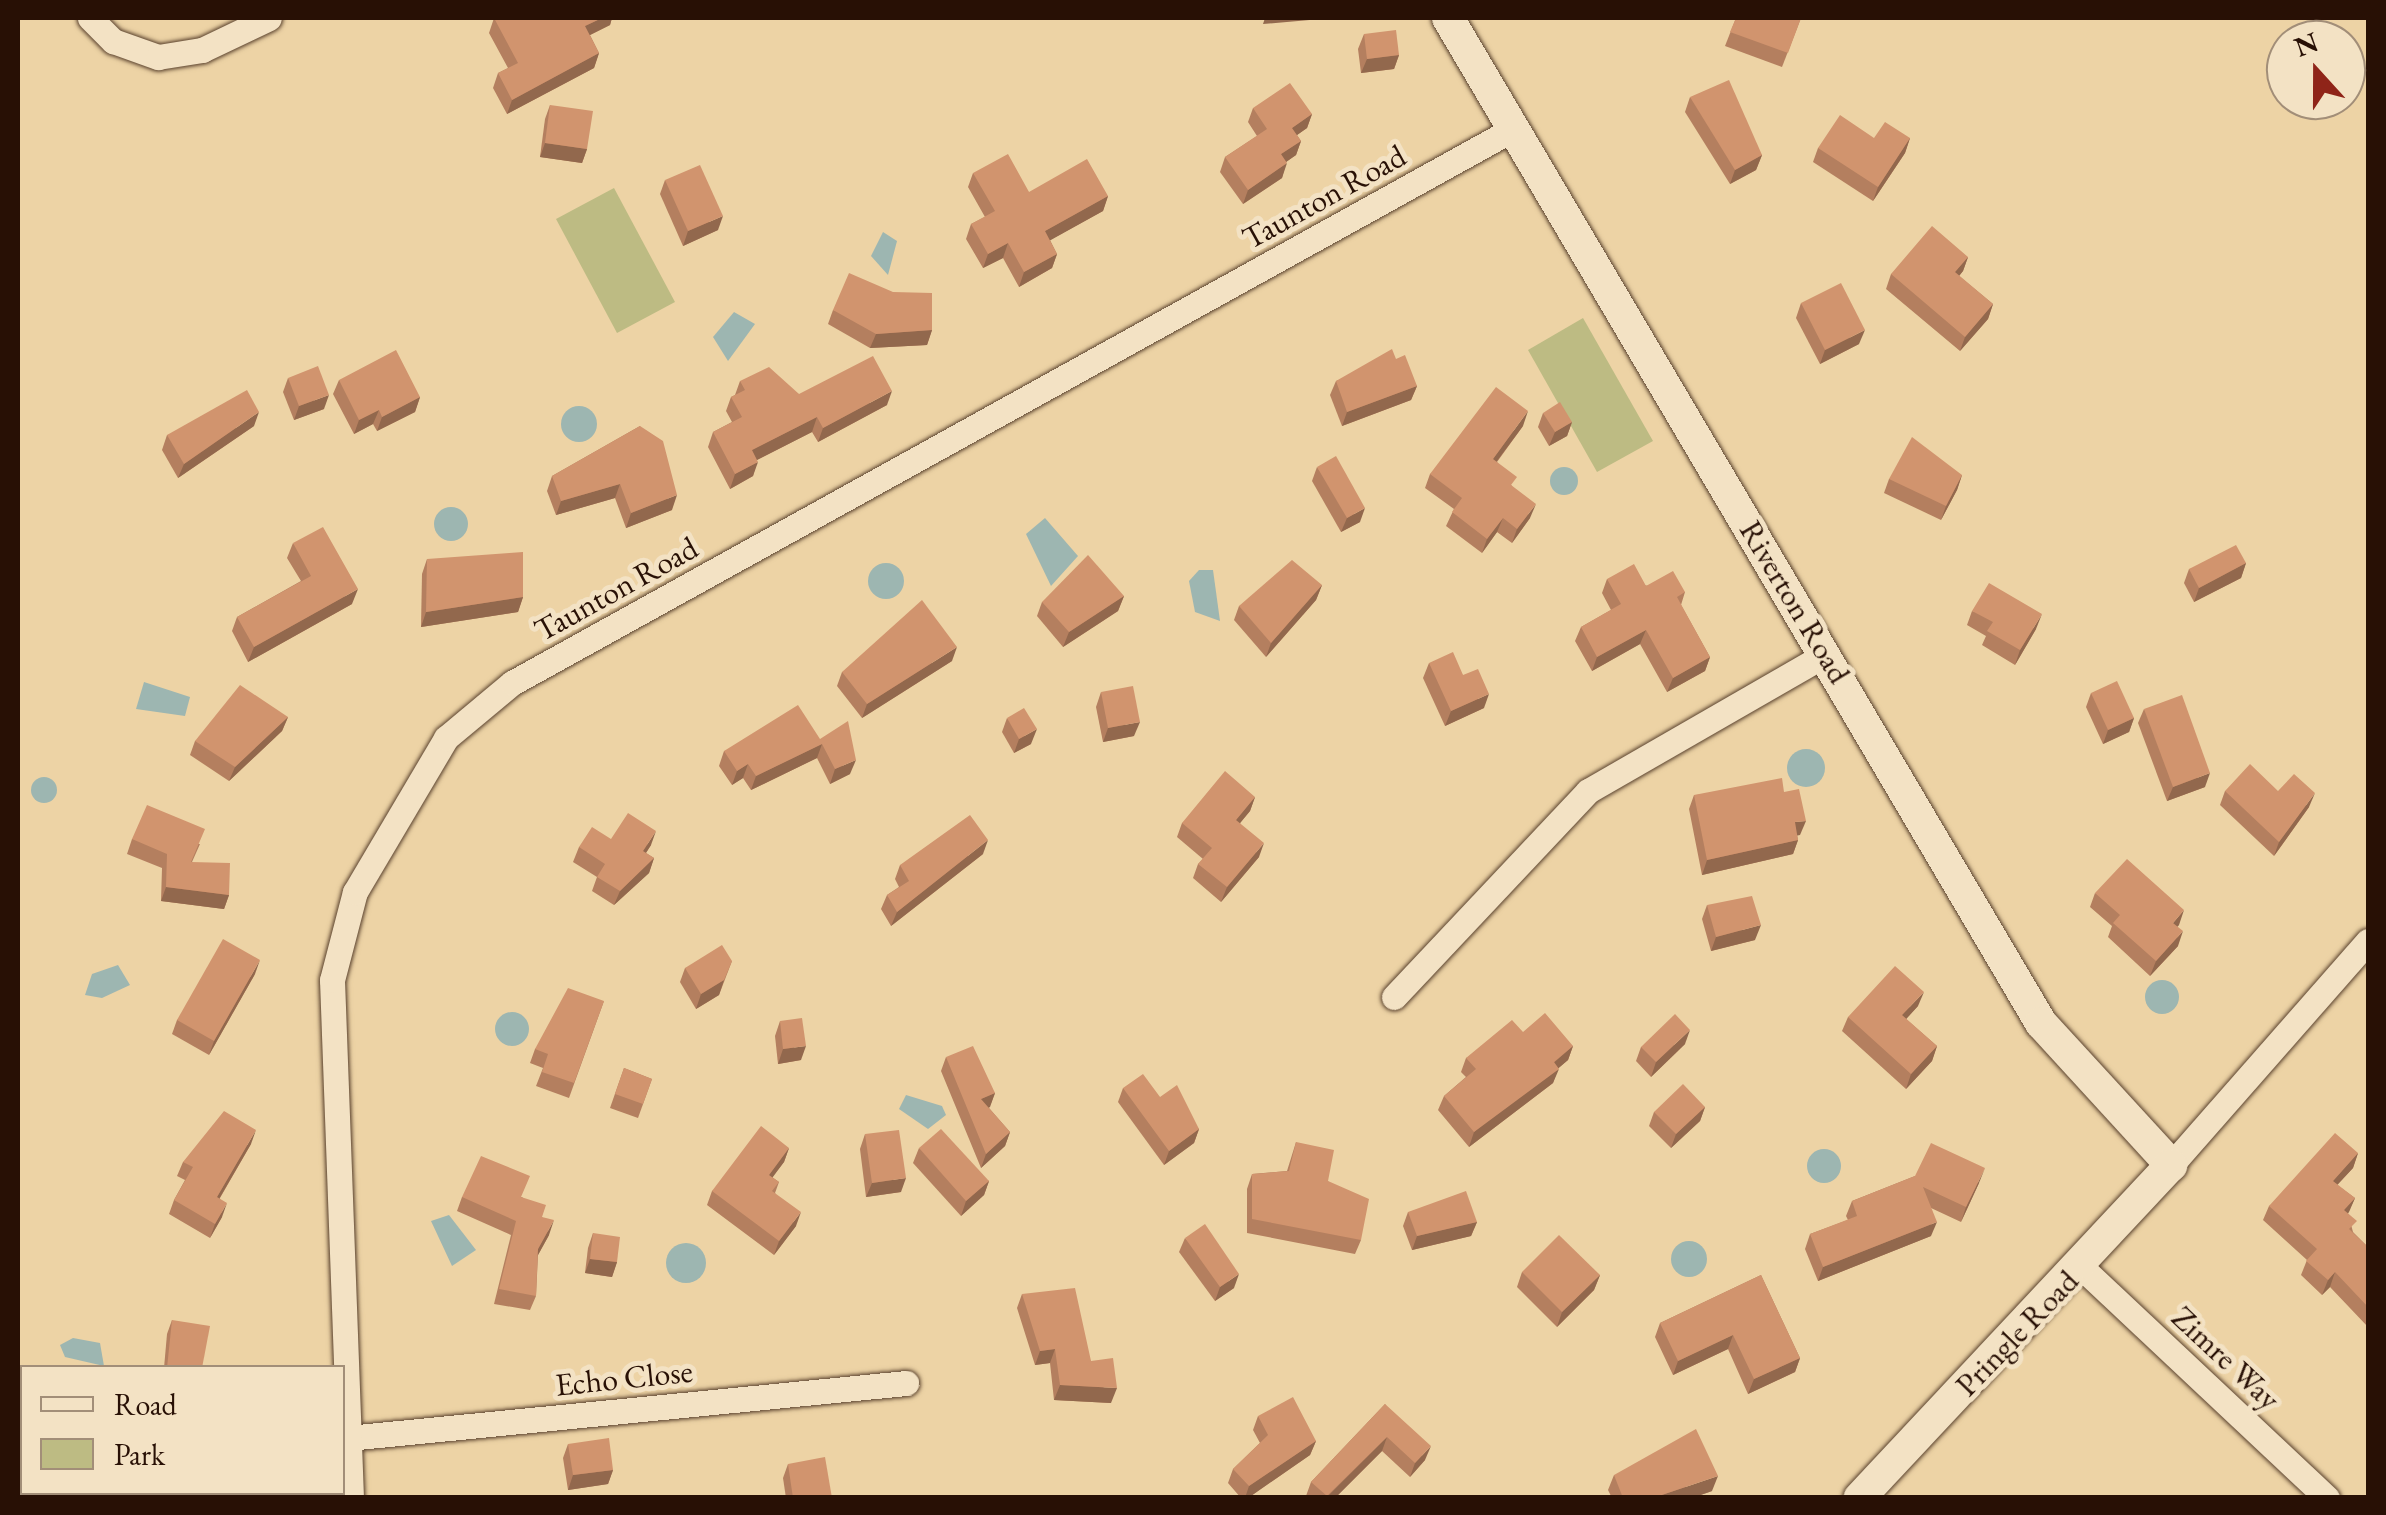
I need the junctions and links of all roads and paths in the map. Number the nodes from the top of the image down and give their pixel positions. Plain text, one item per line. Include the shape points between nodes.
1 (90, 18) edge
2 (269, 18) edge
3 (1448, 18) edge
4 (1515, 128) junction
5 (1826, 654) junction
6 (2368, 941) edge
7 (1394, 997) dead end
8 (2171, 1165) junction
9 (2080, 1266) junction
10 (906, 1383) dead end
11 (348, 1438) junction
12 (351, 1498) edge
13 (1859, 1498) edge
14 (2327, 1498) edge

1 - 2 street via 113,42 158,57 202,50
3 - 4 street, Riverton Road
4 - 5 street, Riverton Road
4 - 11 street, Taunton Road via 512,683 446,738 356,892 332,980
5 - 7 street via 1588,791
5 - 8 street, Riverton Road via 2042,1024
6 - 8 street
8 - 9 street, Pringle Road
9 - 13 street, Pringle Road
9 - 14 street, Zimre Way
10 - 11 street, Echo Close
11 - 12 street, Taunton Road

